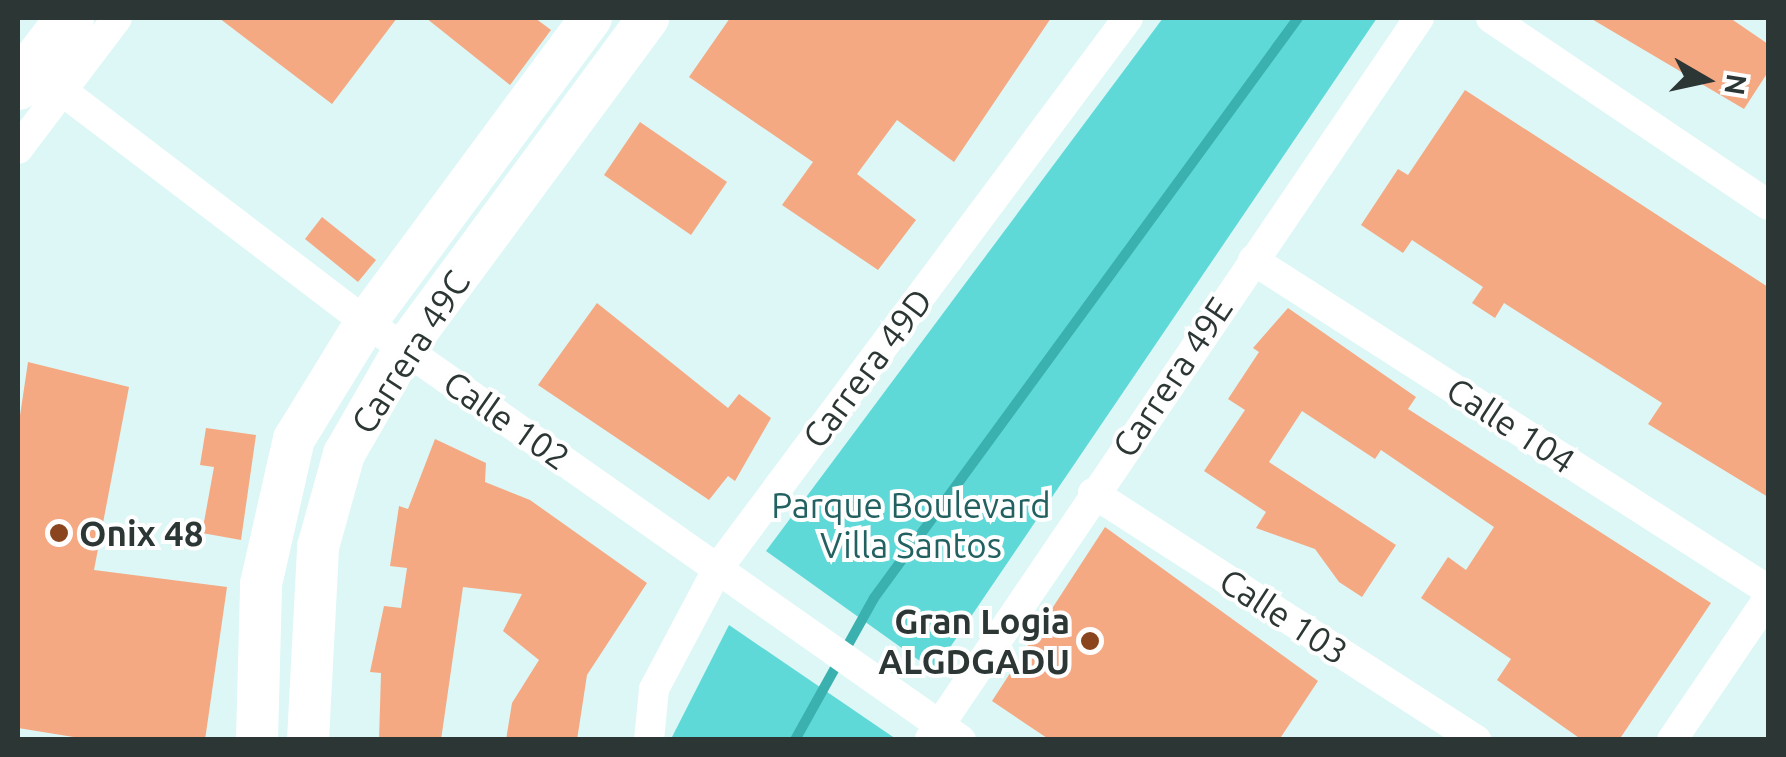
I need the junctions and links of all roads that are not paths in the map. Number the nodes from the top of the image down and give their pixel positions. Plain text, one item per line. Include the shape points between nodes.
1 (70, 18) edge
2 (117, 18) edge
3 (592, 18) edge
4 (648, 18) edge
5 (1128, 18) edge
6 (1419, 18) edge
7 (1492, 18) edge
8 (39, 88) edge
9 (18, 149) edge
10 (1768, 205) edge
11 (1253, 260) junction
12 (366, 322) junction
13 (404, 348) junction
14 (1093, 493) junction
15 (718, 568) junction
16 (1768, 590) edge
17 (1768, 599) edge
18 (943, 734) edge
19 (257, 740) edge
20 (308, 740) edge
21 (649, 740) edge
22 (1476, 740) edge
23 (1672, 740) edge

1 - 8 main road
2 - 8 street
3 - 12 street, Carrera 49C
4 - 13 street, Carrera 49C
5 - 15 street, Carrera 49D
6 - 11 street, Carrera 49E
7 - 10 street
8 - 9 street
8 - 12 street, Calle 102
11 - 14 street, Carrera 49E
11 - 16 street, Calle 104
12 - 13 street, Calle 102
12 - 19 street, Carrera 49C via 294,439 276,496 261,584
13 - 15 street, Calle 102
13 - 20 street, Carrera 49C via 344,454 318,547
14 - 18 street, Carrera 49E
14 - 22 street, Calle 103
15 - 18 street, Calle 102
15 - 21 street, Carrera 49D via 654,689
17 - 23 street

